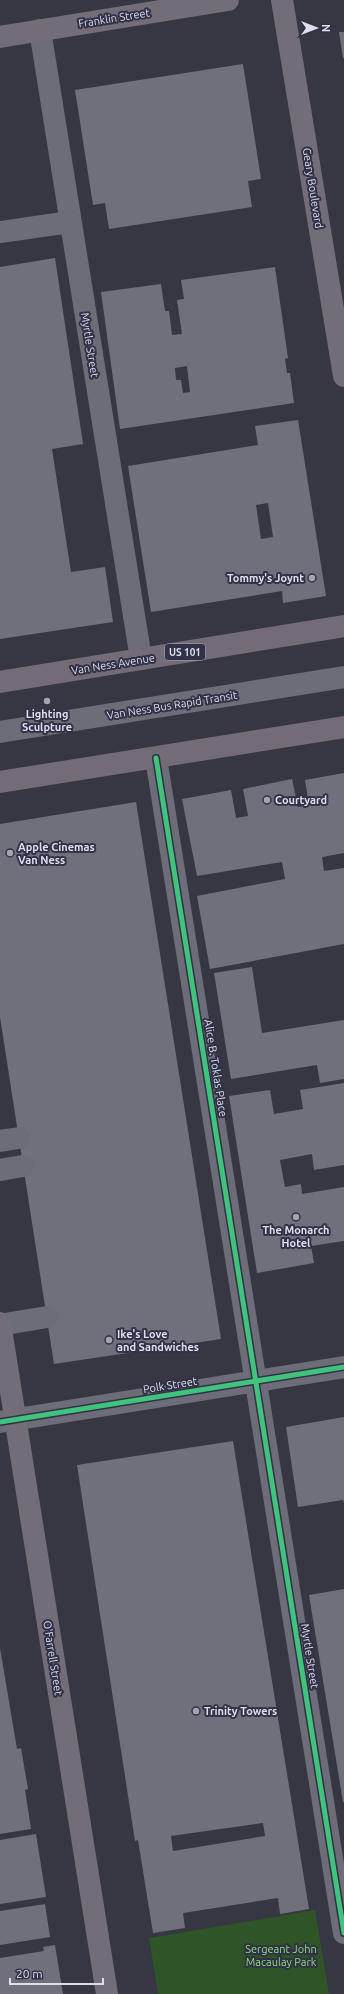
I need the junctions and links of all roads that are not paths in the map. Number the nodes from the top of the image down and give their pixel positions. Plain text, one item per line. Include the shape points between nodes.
1 (228, 0) edge
2 (282, 0) edge
3 (40, 30) junction
4 (0, 37) edge
5 (70, 222) junction
6 (0, 232) edge
7 (339, 310) edge
8 (344, 376) edge
9 (344, 626) edge
10 (141, 660) junction
11 (344, 677) edge
12 (0, 682) edge
13 (344, 727) edge
14 (0, 732) edge
15 (156, 758) junction
16 (0, 782) edge
17 (23, 1166) dead end
18 (0, 1170) edge
19 (47, 1317) dead end
20 (0, 1324) edge
21 (344, 1367) edge
22 (256, 1381) junction
23 (8, 1421) edge
24 (344, 1934) edge
25 (107, 1994) edge

1 - 3 main road, Franklin Street
2 - 7 main road, Geary Boulevard
3 - 4 main road, Franklin Street
3 - 5 street, Myrtle Street
5 - 6 street
5 - 10 street, Myrtle Street
7 - 8 main road, Geary Boulevard
9 - 10 highway, Van Ness Avenue / US 101
10 - 12 highway, Van Ness Avenue / US 101
11 - 14 street, Van Ness Bus Rapid Transit
13 - 15 highway
15 - 16 highway
15 - 22 street, Alice B. Toklas Place
17 - 18 street
19 - 20 street
20 - 23 main road, O'Farrell Street
21 - 22 street, Polk Street
22 - 23 street, Polk Street
22 - 24 street, Myrtle Street
23 - 25 main road, O'Farrell Street

